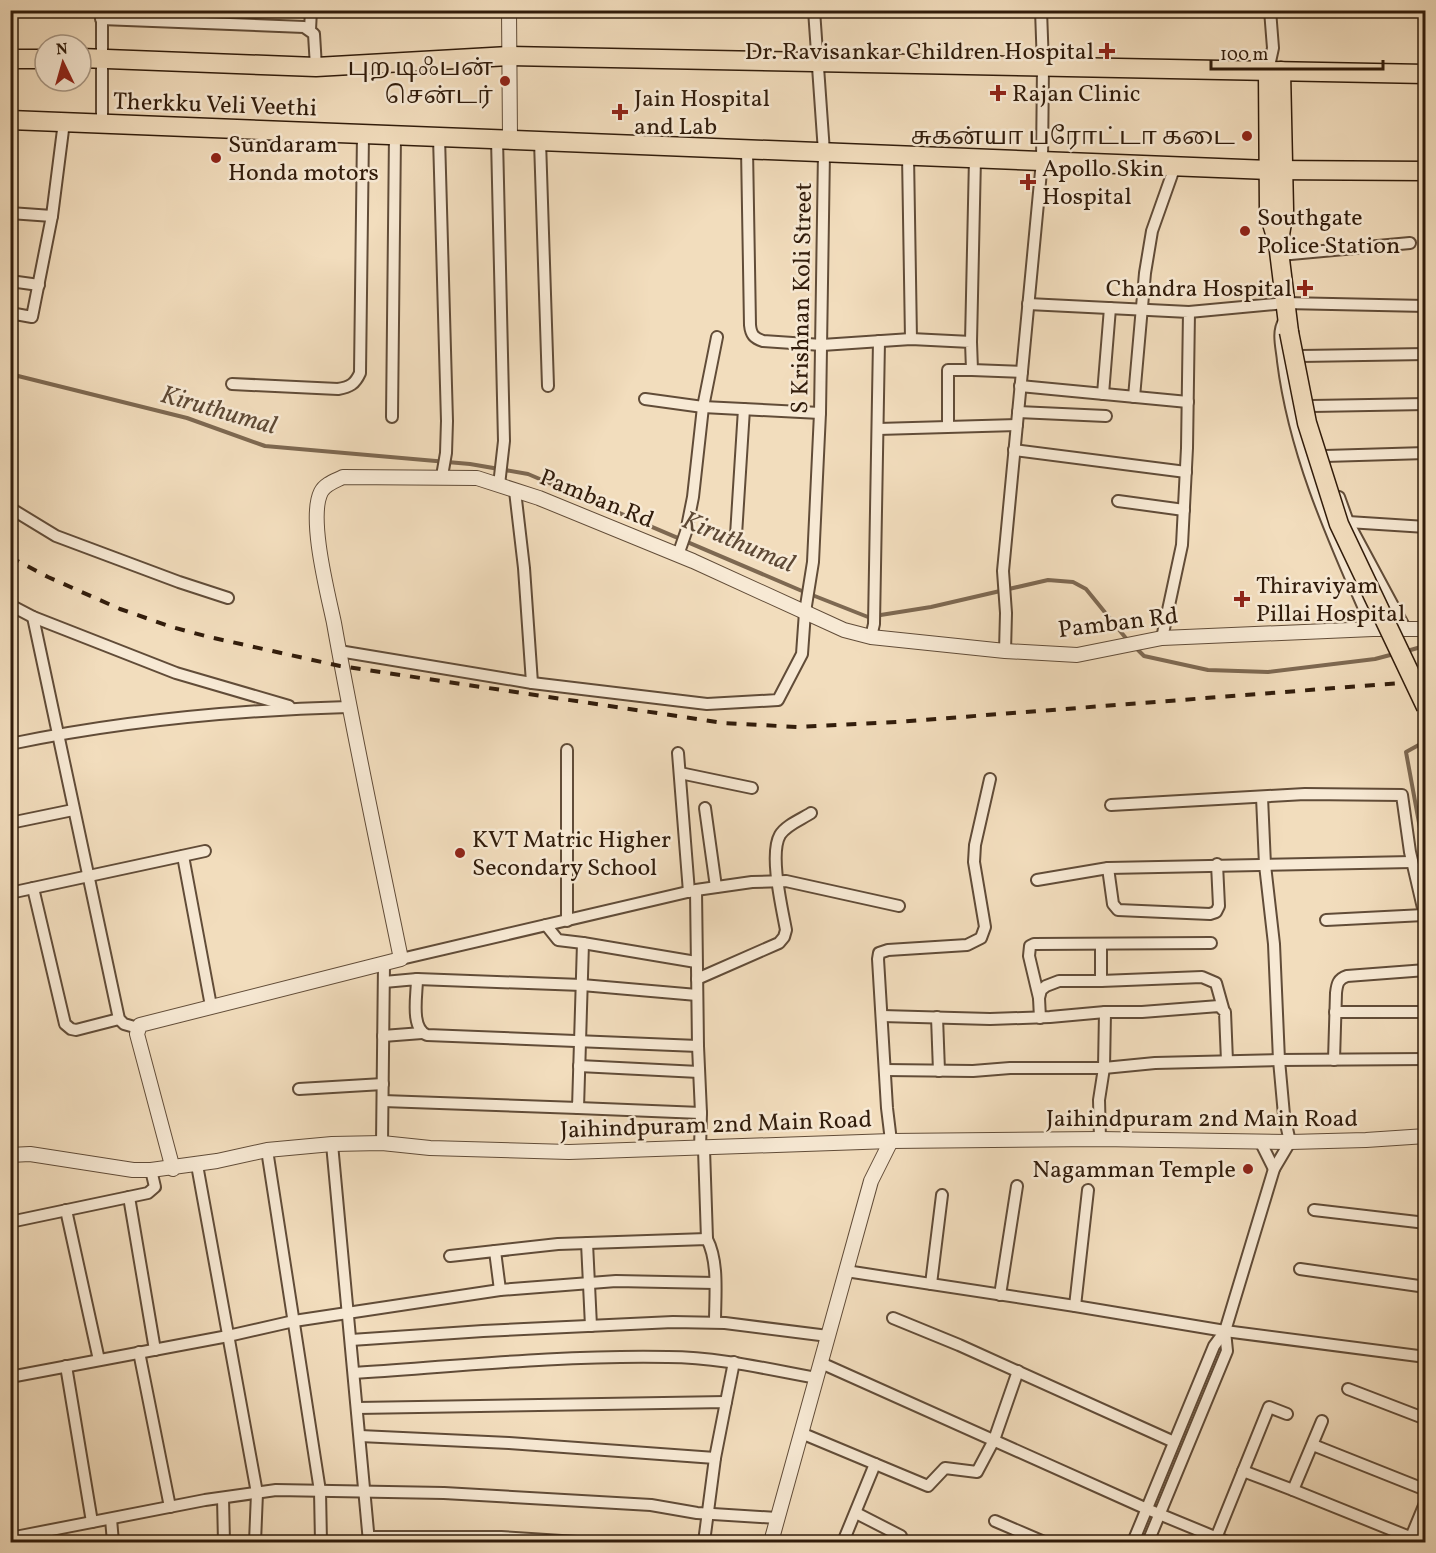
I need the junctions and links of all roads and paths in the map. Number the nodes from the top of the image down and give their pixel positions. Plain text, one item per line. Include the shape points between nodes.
1 (311, 10) edge
2 (509, 10) edge
3 (814, 10) edge
4 (1041, 10) edge
5 (1270, 10) edge
6 (101, 15) edge
7 (310, 30) junction
8 (509, 56) junction
9 (93, 58) edge
10 (102, 58) junction
11 (10, 59) edge
12 (33, 59) edge
13 (818, 62) junction
14 (1043, 66) junction
15 (316, 67) junction
16 (1274, 71) junction
17 (1425, 74) edge
18 (10, 120) edge
19 (64, 122) junction
20 (102, 123) junction
21 (363, 134) junction
22 (395, 135) junction
23 (439, 137) junction
24 (504, 139) junction
25 (540, 141) junction
26 (747, 149) junction
27 (824, 152) junction
28 (908, 155) junction
29 (975, 158) junction
30 (1042, 161) junction
31 (1175, 166) junction
32 (1275, 170) junction
33 (1425, 171) edge
34 (10, 213) edge
35 (52, 216) junction
36 (1410, 243) dead end
37 (1279, 249) junction
38 (10, 281) edge
39 (39, 285) junction
40 (1028, 304) junction
41 (1425, 306) edge
42 (1110, 308) junction
43 (1142, 309) junction
44 (1189, 312) junction
45 (10, 313) edge
46 (1287, 318) junction
47 (717, 337) dead end
48 (911, 339) junction
49 (879, 341) junction
50 (971, 342) junction
51 (822, 345) junction
52 (1425, 354) edge
53 (1301, 356) junction
54 (972, 370) junction
55 (1022, 372) junction
56 (232, 384) dead end
57 (548, 386) dead end
58 (1020, 386) junction
59 (1103, 394) junction
60 (1134, 398) junction
61 (645, 399) dead end
62 (1188, 402) junction
63 (1425, 404) edge
64 (1312, 406) junction
65 (703, 407) junction
66 (744, 409) junction
67 (1018, 412) junction
68 (820, 413) junction
69 (1106, 416) dead end
70 (392, 417) dead end
71 (1017, 425) junction
72 (948, 426) junction
73 (878, 429) junction
74 (1014, 450) junction
75 (1425, 453) edge
76 (1325, 456) junction
77 (443, 472) junction
78 (1186, 472) junction
79 (499, 481) junction
80 (515, 490) junction
81 (1119, 501) dead end
82 (10, 508) edge
83 (1184, 510) junction
84 (1348, 522) junction
85 (1425, 527) edge
86 (736, 535) dead end
87 (679, 551) junction
88 (228, 598) dead end
89 (10, 605) edge
90 (806, 608) junction
91 (33, 617) junction
92 (1405, 628) junction
93 (1425, 628) edge
94 (1372, 629) junction
95 (873, 630) junction
96 (1155, 638) junction
97 (339, 651) junction
98 (1005, 651) junction
99 (532, 683) junction
100 (348, 707) junction
101 (1425, 707) edge
102 (296, 708) junction
103 (58, 734) junction
104 (10, 744) edge
105 (567, 750) dead end
106 (678, 753) dead end
107 (680, 773) junction
108 (990, 779) dead end
109 (752, 788) dead end
110 (1262, 797) junction
111 (1111, 805) dead end
112 (705, 808) dead end
113 (74, 810) junction
114 (812, 813) dead end
115 (10, 822) edge
116 (205, 851) dead end
117 (183, 856) junction
118 (1412, 862) junction
119 (1217, 864) junction
120 (1265, 865) junction
121 (1108, 868) junction
122 (88, 875) junction
123 (1037, 880) dead end
124 (777, 881) junction
125 (716, 887) junction
126 (33, 888) junction
127 (692, 891) junction
128 (10, 893) edge
129 (899, 906) dead end
130 (1425, 918) edge
131 (1326, 920) dead end
132 (567, 921) junction
133 (546, 926) junction
134 (583, 942) junction
135 (1211, 943) dead end
136 (1101, 944) junction
137 (401, 959) junction
138 (696, 962) junction
139 (384, 964) junction
140 (1425, 970) edge
141 (417, 979) junction
142 (697, 979) junction
143 (1101, 981) junction
144 (384, 982) junction
145 (582, 985) junction
146 (697, 995) junction
147 (1039, 998) junction
148 (211, 1006) junction
149 (1223, 1008) junction
150 (1105, 1012) junction
151 (1335, 1012) junction
152 (1425, 1012) edge
153 (882, 1016) junction
154 (937, 1017) junction
155 (1040, 1018) junction
156 (118, 1019) junction
157 (138, 1028) junction
158 (422, 1033) junction
159 (383, 1036) junction
160 (580, 1042) junction
161 (698, 1046) junction
162 (1425, 1059) edge
163 (1279, 1060) junction
164 (1334, 1060) junction
165 (1227, 1061) junction
166 (579, 1066) junction
167 (1104, 1068) junction
168 (885, 1070) junction
169 (939, 1071) junction
170 (699, 1072) junction
171 (383, 1084) junction
172 (299, 1089) dead end
173 (383, 1101) junction
174 (578, 1108) junction
175 (701, 1113) junction
176 (1425, 1136) edge
177 (1100, 1139) junction
178 (891, 1141) junction
179 (1260, 1141) junction
180 (1290, 1142) junction
181 (382, 1143) junction
182 (332, 1144) junction
183 (702, 1149) junction
184 (267, 1150) junction
185 (10, 1155) edge
186 (197, 1165) junction
187 (173, 1168) junction
188 (1274, 1169) junction
189 (151, 1170) junction
190 (1017, 1186) dead end
191 (1088, 1190) dead end
192 (942, 1195) dead end
193 (129, 1197) junction
194 (66, 1210) junction
195 (1314, 1210) dead end
196 (10, 1222) edge
197 (1425, 1224) edge
198 (707, 1239) junction
199 (587, 1243) junction
200 (495, 1251) junction
201 (450, 1256) dead end
202 (1300, 1269) dead end
203 (846, 1271) junction
204 (589, 1283) junction
205 (715, 1283) junction
206 (931, 1284) junction
207 (1425, 1287) edge
208 (500, 1290) junction
209 (1000, 1294) junction
210 (1075, 1306) junction
211 (348, 1312) junction
212 (893, 1318) dead end
213 (294, 1321) junction
214 (725, 1323) junction
215 (591, 1326) junction
216 (1225, 1331) junction
217 (228, 1336) junction
218 (828, 1336) junction
219 (351, 1340) junction
220 (155, 1350) junction
221 (139, 1352) junction
222 (1425, 1357) edge
223 (99, 1360) junction
224 (728, 1361) junction
225 (821, 1363) junction
226 (66, 1366) junction
227 (1018, 1371) junction
228 (354, 1373) junction
229 (10, 1377) edge
230 (816, 1378) junction
231 (1348, 1389) dead end
232 (721, 1402) junction
233 (357, 1408) junction
234 (1287, 1414) dead end
235 (1425, 1419) edge
236 (1322, 1421) dead end
237 (801, 1434) junction
238 (360, 1436) junction
239 (994, 1440) junction
240 (1174, 1442) junction
241 (1313, 1445) junction
242 (712, 1457) junction
243 (875, 1464) junction
244 (1244, 1471) junction
245 (1293, 1490) junction
246 (1425, 1490) edge
247 (320, 1491) junction
248 (364, 1491) junction
249 (256, 1493) junction
250 (223, 1498) junction
251 (1425, 1501) edge
252 (170, 1507) junction
253 (1147, 1509) junction
254 (702, 1513) junction
255 (856, 1513) junction
256 (1160, 1514) junction
257 (777, 1518) junction
258 (111, 1519) junction
259 (995, 1521) dead end
260 (92, 1522) junction
261 (10, 1538) edge
262 (1216, 1538) junction
263 (369, 1540) edge
264 (1414, 1541) edge
265 (113, 1542) edge
266 (224, 1542) edge
267 (255, 1542) edge
268 (321, 1542) edge
269 (577, 1542) edge
270 (704, 1542) edge
271 (771, 1542) edge
272 (843, 1542) edge
273 (898, 1542) edge
274 (1044, 1542) edge
275 (1133, 1542) edge
276 (1148, 1542) edge
277 (1227, 1542) edge

1 - 7 street
2 - 8 street
3 - 13 street, S Krishnan Koli Street
4 - 14 street
5 - 16 street
6 - 7 street via 299,26
6 - 10 street
7 - 15 street via 315,40
8 - 13 main road
8 - 15 main road
8 - 24 street
9 - 10 main road
10 - 15 main road
10 - 20 street
11 - 12 main road
13 - 14 main road
13 - 27 street, S Krishnan Koli Street
14 - 16 main road
14 - 30 street
16 - 17 main road
16 - 32 main road
18 - 19 main road, Therkku Veli Veethi
19 - 20 main road, Therkku Veli Veethi
19 - 35 street
20 - 21 main road, Therkku Veli Veethi
21 - 22 main road, Therkku Veli Veethi
21 - 56 street via 360,373 356,382 338,389
22 - 23 main road, Therkku Veli Veethi
22 - 70 street
23 - 24 main road, Therkku Veli Veethi
23 - 77 street via 447,421
24 - 25 main road, Therkku Veli Veethi
24 - 79 street via 504,441
25 - 26 main road, Therkku Veli Veethi
25 - 57 street
26 - 27 main road, Therkku Veli Veethi
26 - 51 street via 751,334 763,341
27 - 28 main road, Therkku Veli Veethi
27 - 51 street, S Krishnan Koli Street
28 - 29 main road, Therkku Veli Veethi
28 - 48 street
29 - 30 main road, Therkku Veli Veethi
29 - 50 street
30 - 31 main road, Therkku Veli Veethi
30 - 40 street
31 - 32 main road, Therkku Veli Veethi
31 - 43 street via 1152,231
32 - 33 main road, Therkku Veli Veethi
32 - 37 main road via 1284,210
34 - 35 street
35 - 39 street
36 - 37 street
37 - 46 main road
38 - 39 street
39 - 45 street via 32,317
40 - 42 street
40 - 55 street
41 - 46 street
42 - 43 street
42 - 59 street
43 - 44 street
43 - 60 street
44 - 46 street
44 - 62 street
46 - 53 street via 1294,328
46 - 94 street via 1280,334 1297,438 1323,514
46 - 101 main road, bridge via 1307,423 1339,524
47 - 65 street
48 - 49 street
48 - 50 street
49 - 51 street
49 - 73 street
50 - 54 street
51 - 68 street, S Krishnan Koli Street
52 - 53 street
53 - 64 street
54 - 55 street
54 - 72 street via 948,370
55 - 58 street
58 - 59 street
58 - 67 street
59 - 60 street
60 - 62 street
61 - 65 street
62 - 78 street
63 - 64 street
64 - 76 street
65 - 66 street
65 - 87 street via 693,497
66 - 68 street
66 - 86 street
67 - 69 street
67 - 71 street
68 - 90 street, S Krishnan Koli Street via 813,562
71 - 72 street
71 - 74 street
72 - 73 street
73 - 95 street
74 - 78 street
74 - 98 street via 1003,580
75 - 76 street
76 - 84 street
77 - 79 street, Pamban Rd
77 - 97 street, Pamban Rd via 343,477 321,492 318,535
78 - 83 street
79 - 80 street, Pamban Rd
80 - 87 street, Pamban Rd
80 - 99 street
81 - 83 street
82 - 88 street via 56,536
83 - 96 street via 1182,545
84 - 85 street
84 - 92 street
87 - 90 street, Pamban Rd
89 - 91 street
90 - 95 street, Pamban Rd via 844,630
90 - 99 street, S Krishnan Koli Street via 802,654 778,700 707,704
91 - 102 street via 176,673
91 - 103 street
92 - 93 street, Pamban Rd
92 - 94 street, Pamban Rd
94 - 96 street, Pamban Rd
95 - 98 street, Pamban Rd
96 - 98 street, Pamban Rd via 1077,655
97 - 99 street
97 - 100 street, Pamban Rd
100 - 102 street
100 - 137 street, Pamban Rd
102 - 103 street
103 - 104 street
103 - 113 street
105 - 132 street
106 - 107 street
107 - 109 street
107 - 127 street
108 - 153 street via 974,862 983,934 968,945 879,953
110 - 111 street
110 - 118 street via 1402,795
110 - 120 street
112 - 125 street
113 - 115 street
113 - 122 street
114 - 124 street via 781,834
116 - 117 street
117 - 122 street
117 - 148 street
118 - 120 street
118 - 130 street
119 - 120 street
119 - 121 street
119 - 121 street via 1219,906 1210,914 1118,910 1113,904
120 - 163 street via 1274,944
121 - 123 street
122 - 126 street
122 - 156 street
124 - 125 street
124 - 129 street
124 - 142 street via 786,930 780,943
125 - 127 street
126 - 128 street
126 - 156 street via 65,1024 76,1030
127 - 132 street
127 - 138 street
130 - 131 street
132 - 133 street
133 - 134 street via 558,940
133 - 137 street
134 - 138 street
134 - 145 street
135 - 136 street
136 - 143 street
136 - 147 street via 1030,946
137 - 139 street
138 - 142 street
139 - 144 street
139 - 148 street
140 - 151 street via 1341,978
141 - 144 street
141 - 145 street
141 - 158 street via 417,1024
142 - 146 street
143 - 147 street via 1059,981 1046,986
143 - 149 street via 1203,976 1216,983
144 - 159 street
145 - 146 street
145 - 160 street
146 - 161 street
147 - 155 street
148 - 157 street
149 - 150 street via 1214,1005
149 - 165 street
150 - 155 street
150 - 167 street
151 - 152 street
151 - 164 street
153 - 154 street
153 - 168 street
154 - 155 street
154 - 169 street
156 - 157 street
157 - 187 street
158 - 159 street
158 - 160 street
159 - 171 street
160 - 161 street
160 - 166 street
161 - 170 street
162 - 164 street
163 - 164 street
163 - 165 street
163 - 180 street
165 - 167 street
166 - 170 street
166 - 174 street
167 - 169 street
167 - 177 street via 1099,1100
168 - 169 street
168 - 178 street
170 - 175 street
171 - 172 street
171 - 173 street
173 - 174 street
173 - 181 street
174 - 175 street
175 - 183 street
176 - 180 street, Jaihindpuram 2nd Main Road
177 - 178 street, Jaihindpuram 2nd Main Road
177 - 179 street, Jaihindpuram 2nd Main Road
178 - 183 street, Jaihindpuram 2nd Main Road
178 - 203 street via 871,1181
179 - 180 street, Jaihindpuram 2nd Main Road
179 - 188 street
180 - 188 street
181 - 182 street, Jaihindpuram 2nd Main Road
181 - 183 street, Jaihindpuram 2nd Main Road via 569,1152
182 - 184 street, Jaihindpuram 2nd Main Road
182 - 211 street
183 - 198 street
184 - 186 street, Jaihindpuram 2nd Main Road
184 - 213 street
185 - 189 street, Jaihindpuram 2nd Main Road via 30,1154
186 - 187 street, Jaihindpuram 2nd Main Road
186 - 217 street
187 - 189 street, Jaihindpuram 2nd Main Road
188 - 216 street
189 - 193 street via 153,1190
190 - 209 street
191 - 210 street
192 - 206 street
193 - 194 street
193 - 220 street
194 - 196 street
194 - 223 street
195 - 197 street
198 - 199 street
198 - 205 street
199 - 200 street
199 - 204 street
200 - 201 street
200 - 208 street
202 - 207 street
203 - 206 street
203 - 218 street
204 - 205 street
204 - 208 street
204 - 215 street
205 - 214 street
206 - 209 street
208 - 211 street
209 - 210 street
210 - 216 street
211 - 213 street
211 - 219 street
212 - 227 street
213 - 217 street
213 - 247 street
214 - 215 street
214 - 218 street
215 - 219 street
216 - 222 street
216 - 240 street via 1214,1346
216 - 256 street via 1227,1351
217 - 220 street
217 - 249 street
218 - 225 street
219 - 228 street
220 - 221 street
221 - 223 street
221 - 252 street
223 - 226 street
224 - 228 street via 669,1356 535,1360
224 - 230 street
224 - 232 street
225 - 230 street
225 - 239 street
226 - 229 street
226 - 260 street
227 - 239 street
227 - 240 street
228 - 233 street
230 - 237 street
231 - 235 street
232 - 233 street
232 - 242 street
233 - 238 street
234 - 244 street via 1269,1407
236 - 241 street
237 - 243 street
237 - 257 street
238 - 242 street
238 - 248 street
239 - 243 street via 977,1472 945,1468 928,1486
239 - 253 street
240 - 253 street
241 - 245 street
241 - 246 street
242 - 254 street
243 - 255 street
244 - 245 street
244 - 262 street
245 - 264 street
247 - 248 street
247 - 249 street
247 - 268 street
248 - 254 street via 651,1505
248 - 263 street
249 - 250 street
249 - 267 street
250 - 252 street
250 - 266 street
251 - 264 street
252 - 258 street
253 - 256 street
253 - 275 street
254 - 257 street
254 - 270 street
255 - 272 street
255 - 273 street via 901,1536
256 - 262 street
256 - 276 street
257 - 271 street
258 - 260 street
258 - 265 street
259 - 274 street
260 - 261 street
262 - 277 street
263 - 269 street via 490,1537

